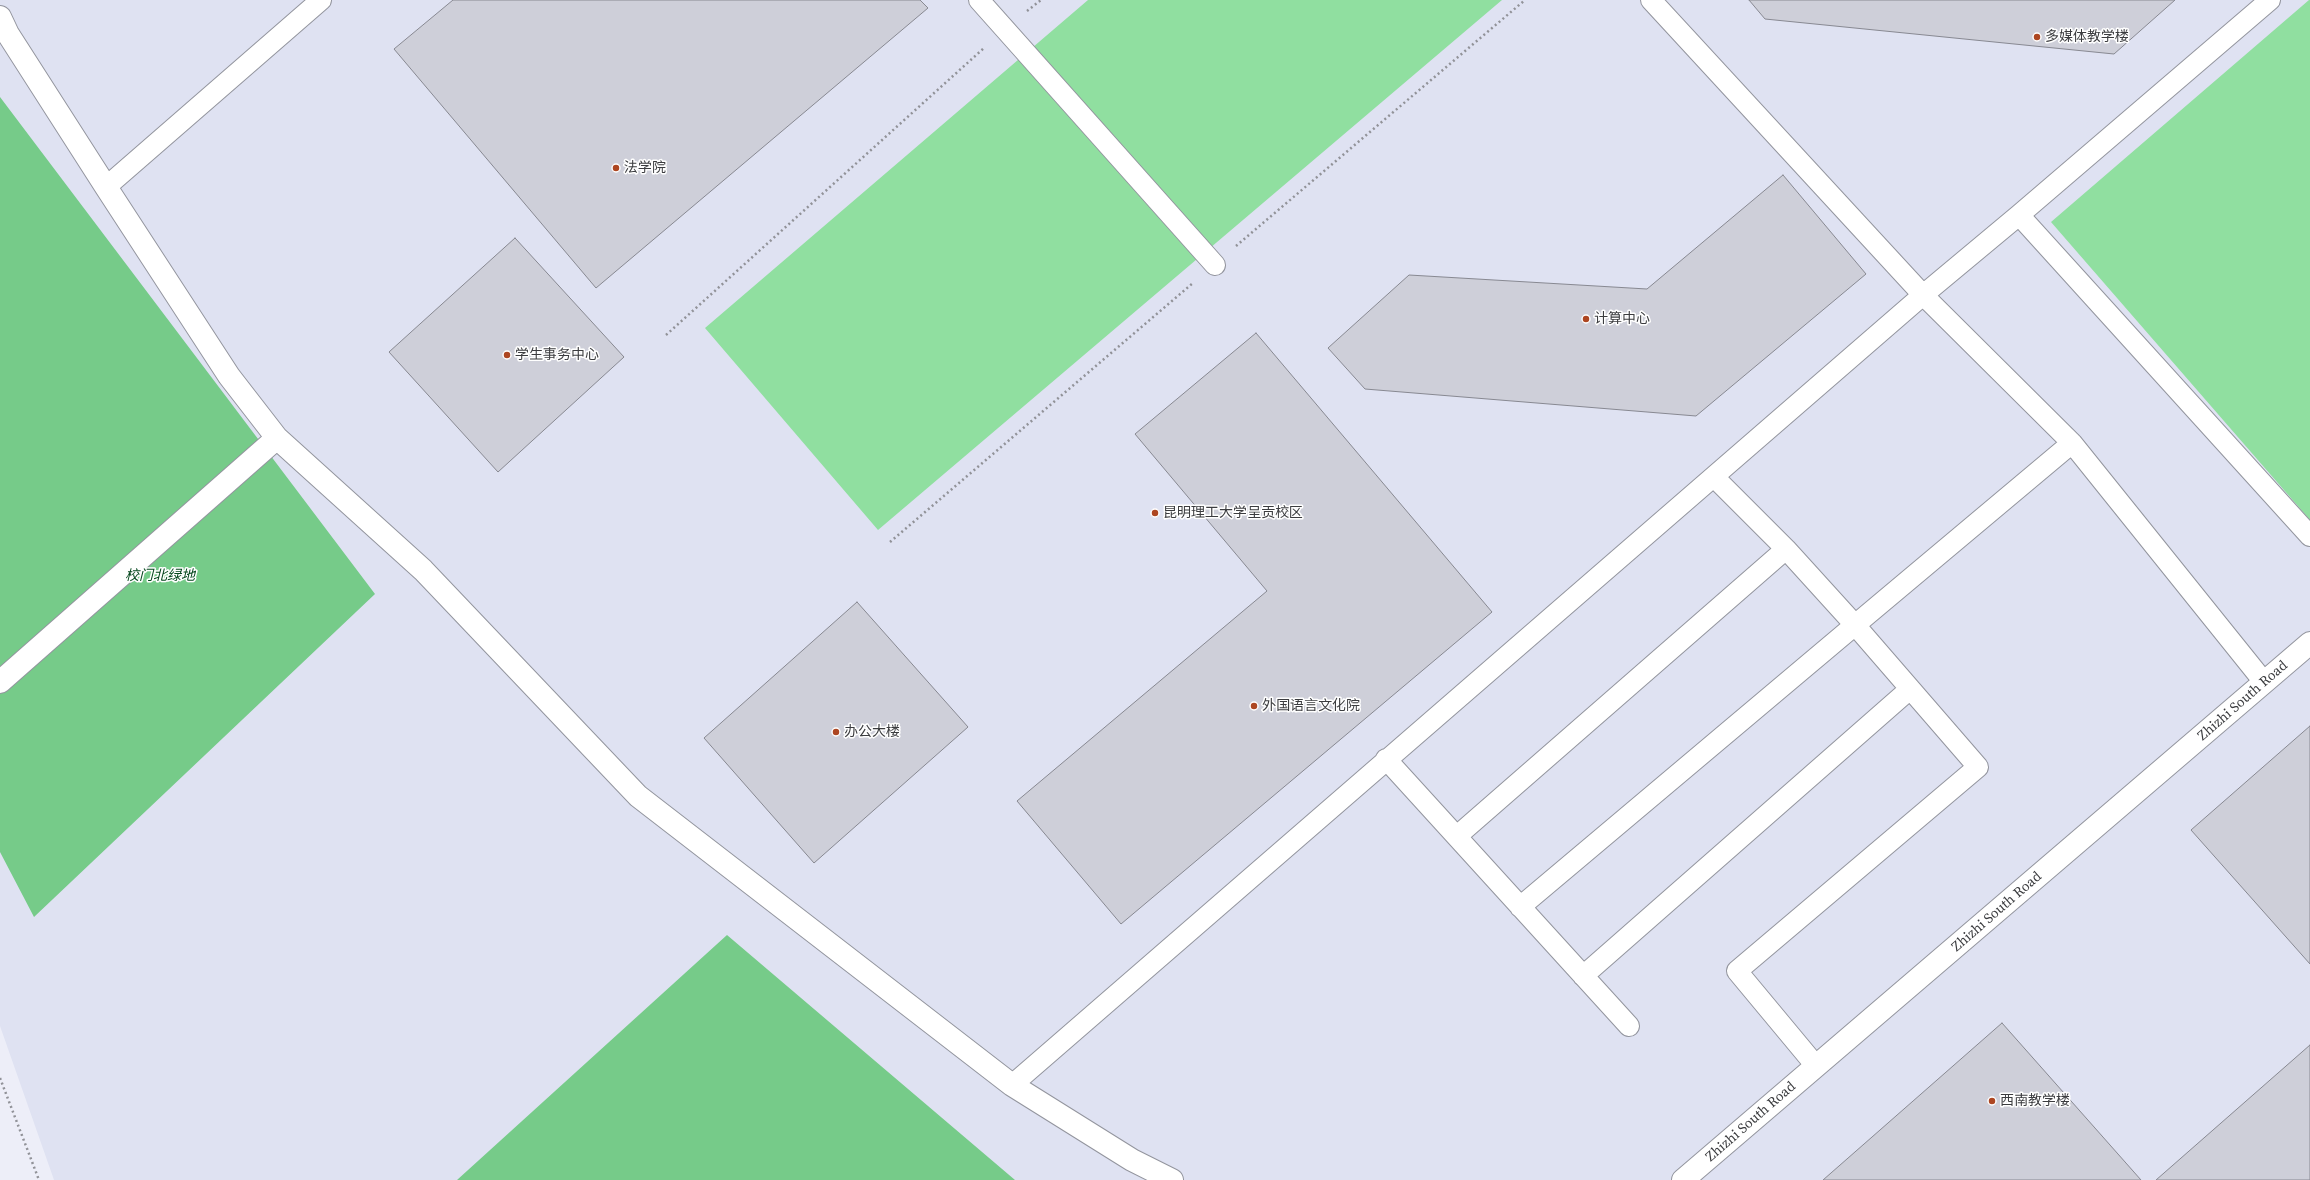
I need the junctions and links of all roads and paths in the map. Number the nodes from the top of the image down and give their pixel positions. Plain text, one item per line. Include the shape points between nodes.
1 (321, 0) edge
2 (979, 0) edge
3 (1041, 0) edge
4 (1651, 0) edge
5 (2270, 0) edge
6 (0, 17) edge
7 (1004, 30) junction
8 (106, 187) junction
9 (2019, 215) junction
10 (1215, 265) dead end
11 (1923, 295) junction
12 (666, 335) dead end
13 (277, 438) junction
14 (2072, 443) junction
15 (1714, 477) junction
16 (2310, 536) edge
17 (1786, 549) junction
18 (1855, 625) junction
19 (2310, 643) edge
20 (0, 682) edge
21 (2264, 682) junction
22 (1910, 689) junction
23 (1386, 759) junction
24 (1457, 836) junction
25 (1520, 907) junction
26 (1583, 976) junction
27 (1629, 1026) dead end
28 (1816, 1066) junction
29 (0, 1078) edge
30 (1012, 1085) junction
31 (39, 1180) edge
32 (1172, 1180) edge
33 (1684, 1180) edge

1 - 8 lane
2 - 7 lane
3 - 7 path
4 - 11 lane
5 - 9 lane
6 - 8 street via 8,34
7 - 10 lane
7 - 12 path
8 - 13 street via 229,376
9 - 11 lane
9 - 16 lane
11 - 14 lane
11 - 15 lane
13 - 20 street
13 - 30 street via 423,570 638,796
14 - 18 lane
14 - 21 lane
15 - 17 lane
15 - 23 lane
17 - 18 lane
17 - 24 lane
18 - 22 lane
18 - 25 lane
19 - 21 street, Zhizhi South Road
21 - 28 street, Zhizhi South Road
22 - 26 lane
22 - 28 lane via 1978,767 1737,972
23 - 24 lane
23 - 30 lane
24 - 25 lane
25 - 26 lane
26 - 27 lane
28 - 33 street, Zhizhi South Road
29 - 31 path
30 - 32 street via 1132,1160

